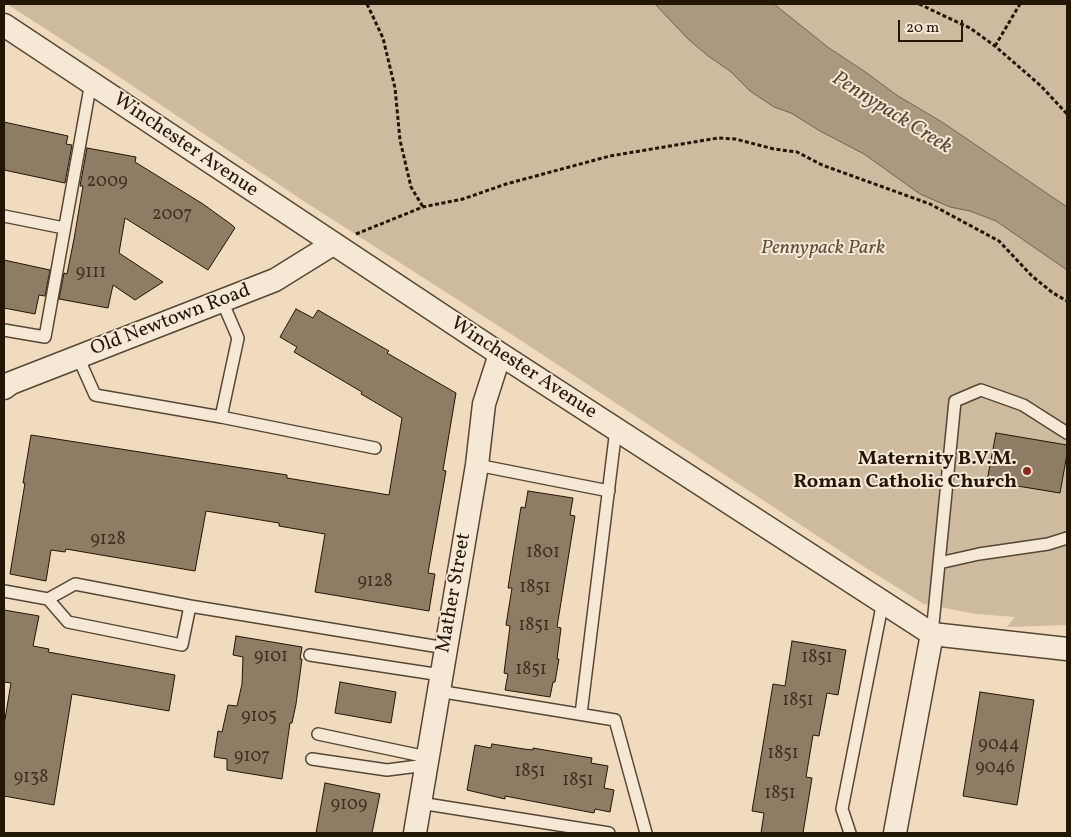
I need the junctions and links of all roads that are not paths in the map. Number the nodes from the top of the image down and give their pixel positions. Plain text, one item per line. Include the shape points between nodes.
1 (4, 25) edge
2 (90, 82) junction
3 (4, 216) edge
4 (64, 228) junction
5 (333, 244) junction
6 (222, 301) junction
7 (4, 330) edge
8 (500, 354) junction
9 (78, 357) junction
10 (4, 388) edge
11 (221, 417) junction
12 (616, 429) junction
13 (1067, 433) edge
14 (375, 448) dead end
15 (477, 465) junction
16 (609, 491) junction
17 (1067, 538) edge
18 (939, 564) junction
19 (4, 591) edge
20 (48, 599) junction
21 (883, 601) junction
22 (190, 606) junction
23 (932, 634) junction
24 (446, 648) junction
25 (1067, 649) edge
26 (310, 654) dead end
27 (440, 683) junction
28 (581, 714) junction
29 (318, 734) dead end
30 (312, 759) dead end
31 (426, 761) junction
32 (420, 803) junction
33 (415, 833) edge
34 (609, 833) edge
35 (646, 833) edge
36 (850, 833) edge
37 (895, 833) edge

1 - 2 street, Winchester Avenue
2 - 4 lane
2 - 5 street, Winchester Avenue
3 - 4 lane
4 - 7 lane via 45,337
5 - 6 street, Old Newtown Road via 275,280
5 - 8 street, Winchester Avenue
6 - 9 street, Old Newtown Road
6 - 11 lane via 238,338
8 - 12 street, Winchester Avenue
8 - 15 street, Mather Street via 484,404
9 - 10 street, Old Newtown Road via 10,382
9 - 11 lane via 95,395
11 - 14 lane
12 - 16 lane
12 - 21 street, Winchester Avenue
13 - 18 lane via 1023,405 981,390 955,401
15 - 16 lane
15 - 24 street, Mather Street
16 - 28 lane
17 - 18 lane
18 - 23 lane
19 - 20 lane
20 - 22 lane via 75,584
20 - 22 lane via 68,622 182,645
21 - 23 street, Winchester Avenue
21 - 36 lane via 842,808
22 - 24 lane
23 - 25 street, Winchester Avenue
23 - 37 street
24 - 27 street, Mather Street
26 - 27 lane
27 - 28 lane
27 - 31 street, Mather Street
28 - 35 lane via 615,720
29 - 31 lane
30 - 31 lane via 387,770
31 - 32 street, Mather Street
32 - 33 street, Mather Street
32 - 34 lane

